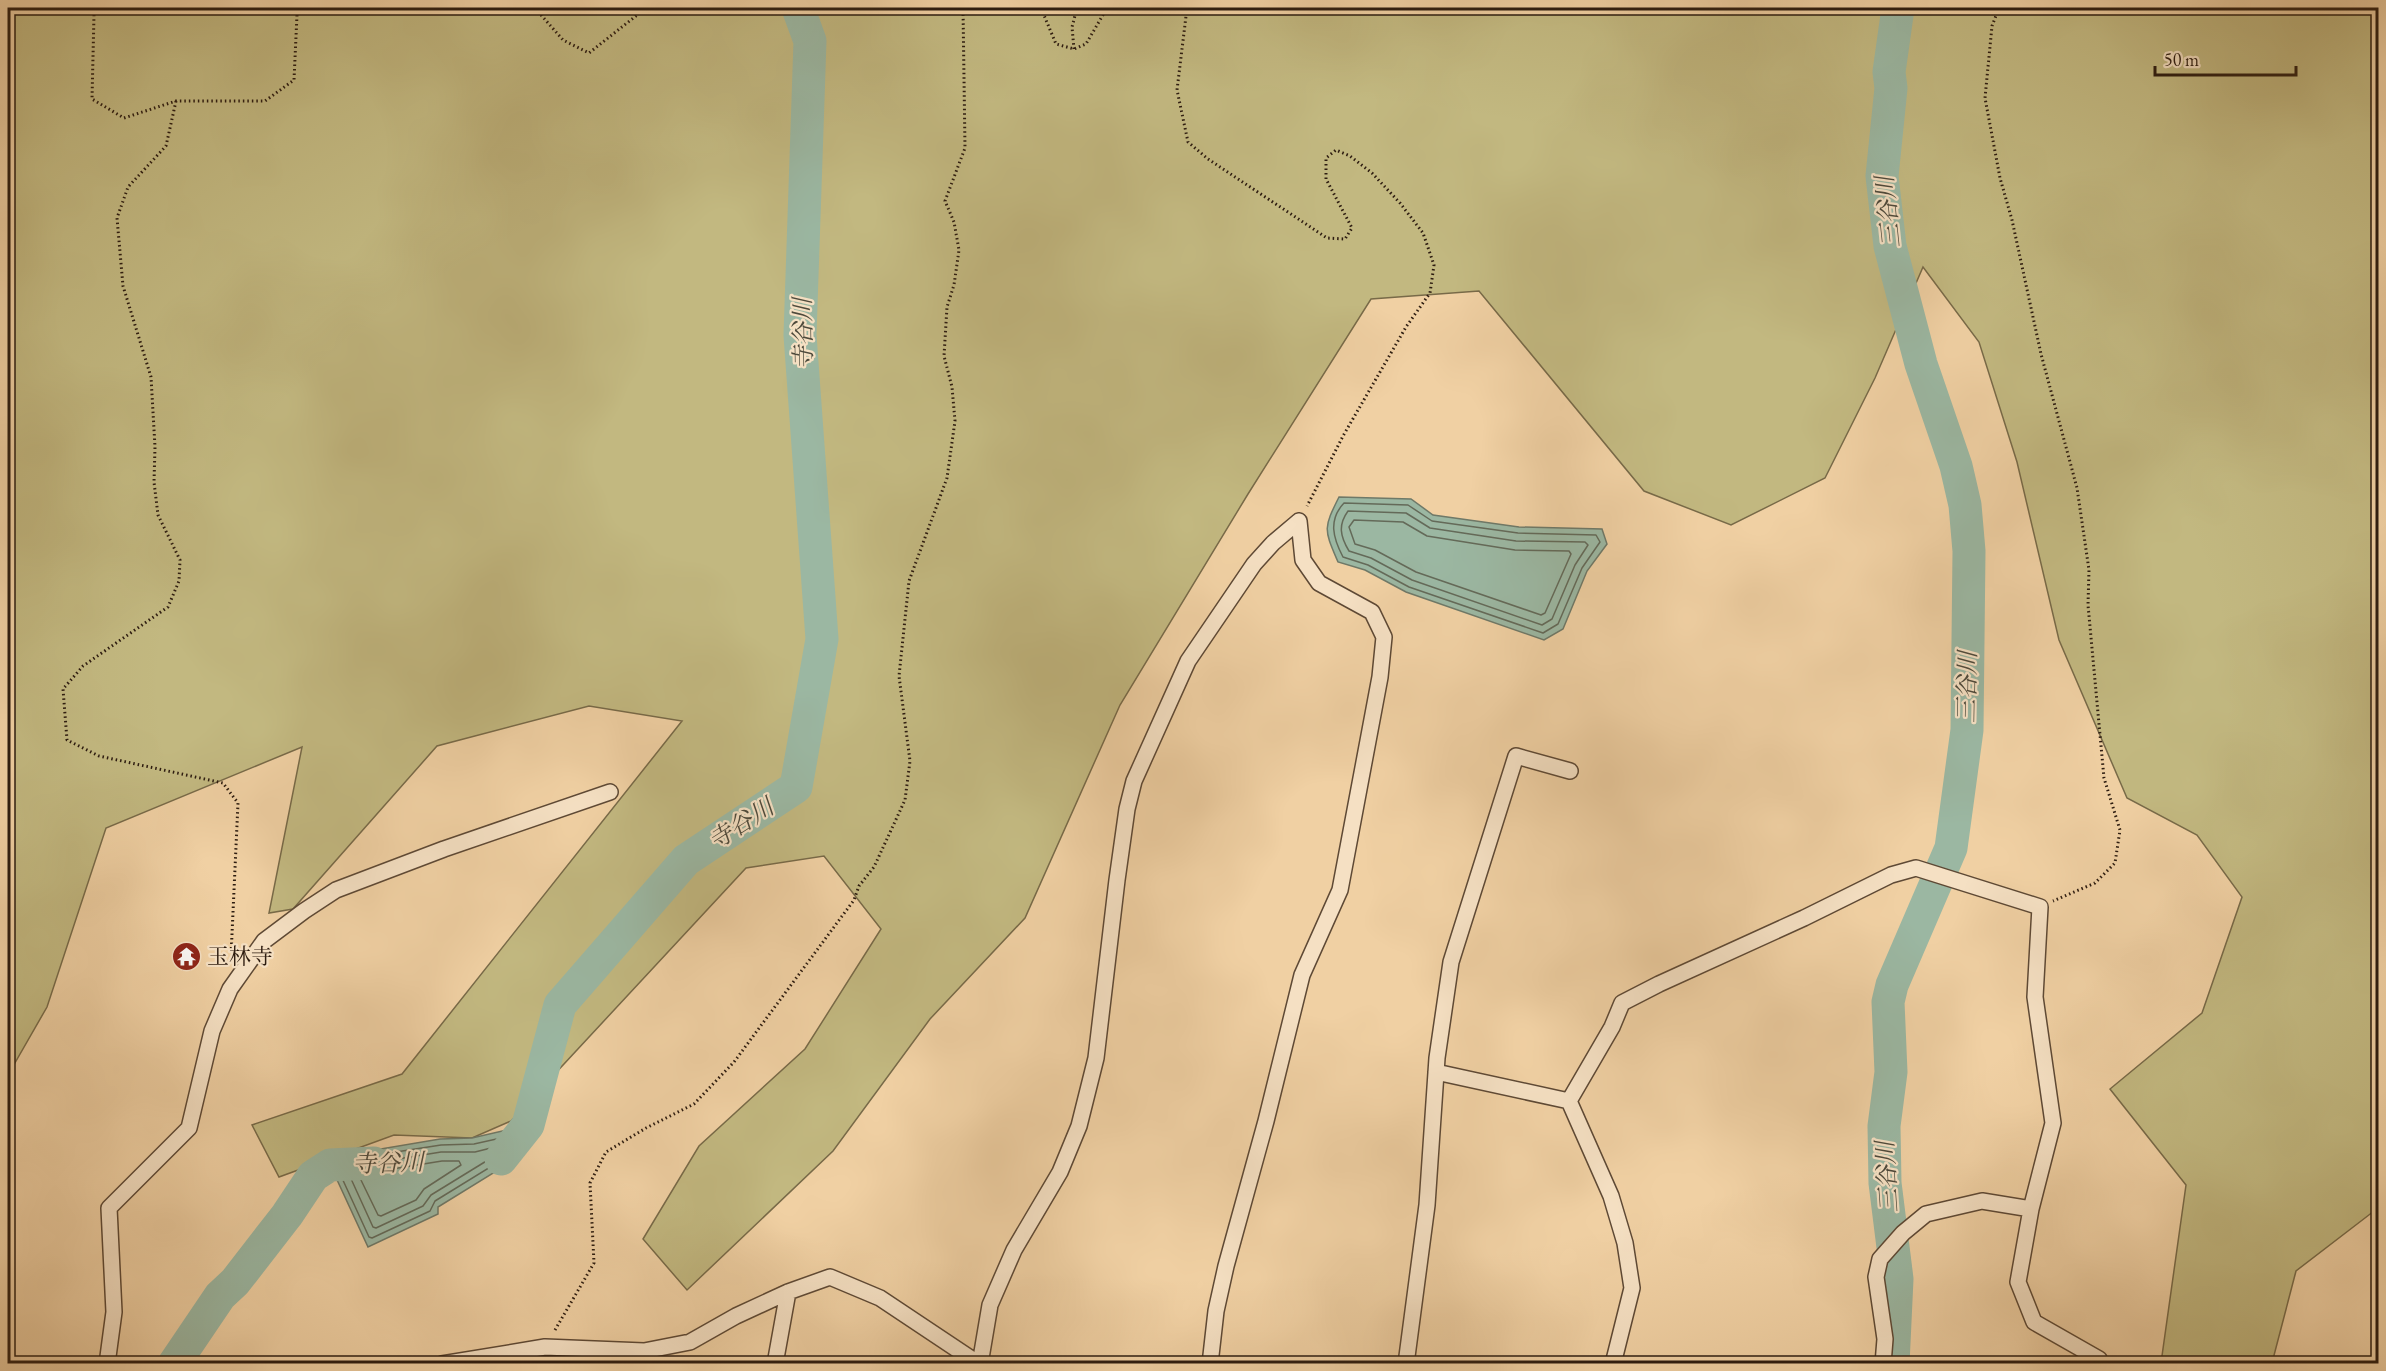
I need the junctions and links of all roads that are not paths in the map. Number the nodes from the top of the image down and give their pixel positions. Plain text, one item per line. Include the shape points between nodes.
1 (1570, 771) dead end
2 (610, 792) dead end
3 (1436, 1072) junction
4 (1569, 1101) junction
5 (2031, 1209) junction
6 (788, 1292) junction
7 (545, 1347) junction
8 (107, 1364) edge
9 (442, 1364) edge
10 (522, 1364) edge
11 (775, 1364) edge
12 (980, 1364) edge
13 (1210, 1364) edge
14 (1406, 1364) edge
15 (1613, 1364) edge
16 (1884, 1364) edge
17 (2099, 1364) edge

1 - 3 street via 1516,756 1451,962
2 - 8 street via 336,890 264,941 230,989 212,1031 189,1128 109,1208 114,1312
3 - 4 street
3 - 14 street via 1427,1205
4 - 5 street via 1622,1003 1891,875 1916,868 2040,907 2035,997 2053,1123
4 - 15 street via 1611,1196 1625,1243 1632,1288
5 - 16 street via 1982,1200 1926,1214 1903,1233 1880,1259 1876,1278 1886,1339
5 - 17 street via 2018,1282 2034,1322 2099,1359
6 - 7 street via 690,1342 644,1351
6 - 11 street
6 - 12 street via 830,1277 879,1299
7 - 9 street
7 - 10 street
12 - 13 street via 990,1305 1014,1250 1060,1172 1079,1126 1096,1058 1125,820 1134,781 1188,661 1254,564 1299,521 1303,560 1319,583 1372,612 1384,637 1380,676 1340,890 1302,975 1226,1266

